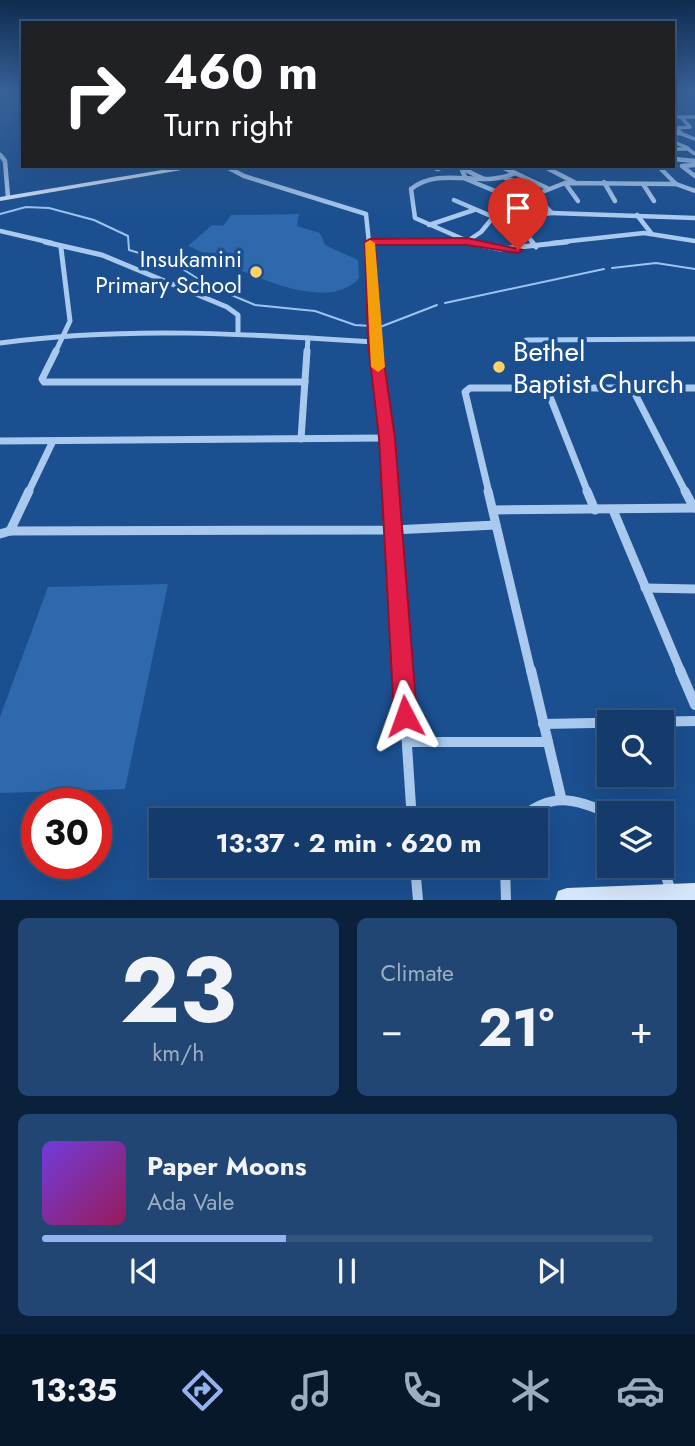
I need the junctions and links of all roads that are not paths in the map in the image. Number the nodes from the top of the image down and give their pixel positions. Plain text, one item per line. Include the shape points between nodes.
1 (680, 132) edge
2 (675, 134) edge
3 (682, 134) junction
4 (695, 139) edge
5 (675, 147) edge
6 (0, 153) edge
7 (695, 154) edge
8 (675, 159) edge
9 (695, 163) edge
10 (189, 168) edge
11 (229, 168) edge
12 (509, 168) edge
13 (547, 168) edge
14 (659, 168) edge
15 (464, 169) joint
16 (515, 173) junction
17 (695, 176) edge
18 (505, 178) junction
19 (467, 179) junction
20 (484, 179) junction
21 (534, 182) junction
22 (575, 182) junction
23 (604, 182) junction
24 (565, 183) junction
25 (643, 184) junction
26 (676, 184) junction
27 (547, 188) junction
28 (695, 191) edge
29 (533, 194) junction
30 (4, 198) edge
31 (454, 200) dead end
32 (519, 201) junction
33 (578, 201) dead end
34 (615, 201) dead end
35 (654, 201) dead end
36 (474, 210) junction
37 (552, 213) junction
38 (637, 215) junction
39 (492, 217) junction
40 (695, 218) edge
41 (515, 219) junction
42 (429, 225) junction
43 (0, 231) edge
44 (651, 233) junction
45 (695, 241) edge
46 (370, 242) junction
47 (467, 242) junction
48 (536, 247) junction
49 (61, 248) junction
50 (238, 333) junction
51 (65, 334) junction
52 (308, 338) junction
53 (695, 339) edge
54 (526, 340) dead end
55 (375, 342) junction
56 (0, 343) edge
57 (305, 382) junction
58 (632, 388) junction
59 (695, 388) edge
60 (547, 389) junction
61 (387, 438) junction
62 (301, 439) junction
63 (0, 441) edge
64 (52, 443) junction
65 (695, 508) edge
66 (493, 510) junction
67 (594, 510) junction
68 (613, 510) junction
69 (496, 524) junction
70 (393, 530) junction
71 (10, 531) junction
72 (0, 534) edge
73 (645, 588) junction
74 (695, 589) edge
75 (695, 705) edge
76 (695, 721) edge
77 (543, 724) junction
78 (407, 742) junction
79 (548, 742) junction
80 (561, 797) junction
81 (411, 808) edge
82 (532, 808) edge
83 (597, 809) edge
84 (416, 878) edge
85 (505, 878) edge
86 (672, 878) edge
87 (684, 895) edge
88 (418, 900) edge
89 (506, 900) edge
90 (568, 900) edge

1 - 3 street
2 - 3 street
3 - 4 street
5 - 7 street
6 - 30 street via 5,162
8 - 9 street
9 - 17 street via 682,166
10 - 30 street
11 - 46 street via 364,211
12 - 16 street
13 - 22 street
14 - 26 street
15 - 19 street
15 - 20 street
16 - 18 street
16 - 21 street
18 - 20 street
18 - 21 street via 527,186
19 - 20 street
19 - 32 street
19 - 42 street via 434,178 412,187 415,218
21 - 27 street
22 - 23 street
22 - 24 street
23 - 25 street
23 - 34 street
24 - 27 street
24 - 33 street
25 - 26 street
25 - 35 street
26 - 28 street
27 - 29 street
29 - 32 street
29 - 37 street
31 - 36 street
32 - 39 street
36 - 39 street
36 - 42 street
37 - 38 street
37 - 41 street
38 - 40 street
38 - 44 street
39 - 41 street
39 - 47 street
41 - 48 street
42 - 47 street
43 - 49 street
44 - 45 street
44 - 48 street
46 - 47 street
46 - 55 street
47 - 48 street via 500,249
49 - 50 street via 102,255 227,307 238,315
49 - 51 street via 70,321
50 - 51 street
50 - 52 street
51 - 56 street
51 - 57 street via 44,382
52 - 55 street
52 - 57 street
53 - 54 street
55 - 61 street
57 - 62 street
58 - 59 street
58 - 60 street
58 - 65 street
60 - 66 street via 466,390
60 - 67 street
61 - 62 street
61 - 70 street
62 - 64 street
63 - 64 street
64 - 71 street
65 - 68 street
66 - 67 street
66 - 69 street
67 - 68 street
68 - 73 street
69 - 70 street
69 - 77 street
70 - 71 street
70 - 78 street
71 - 72 street
73 - 74 street
73 - 75 street
76 - 77 street
77 - 79 street
78 - 79 street
78 - 81 street
79 - 80 street
80 - 82 street
80 - 83 street
84 - 88 street
85 - 89 street
86 - 87 street
87 - 90 street

